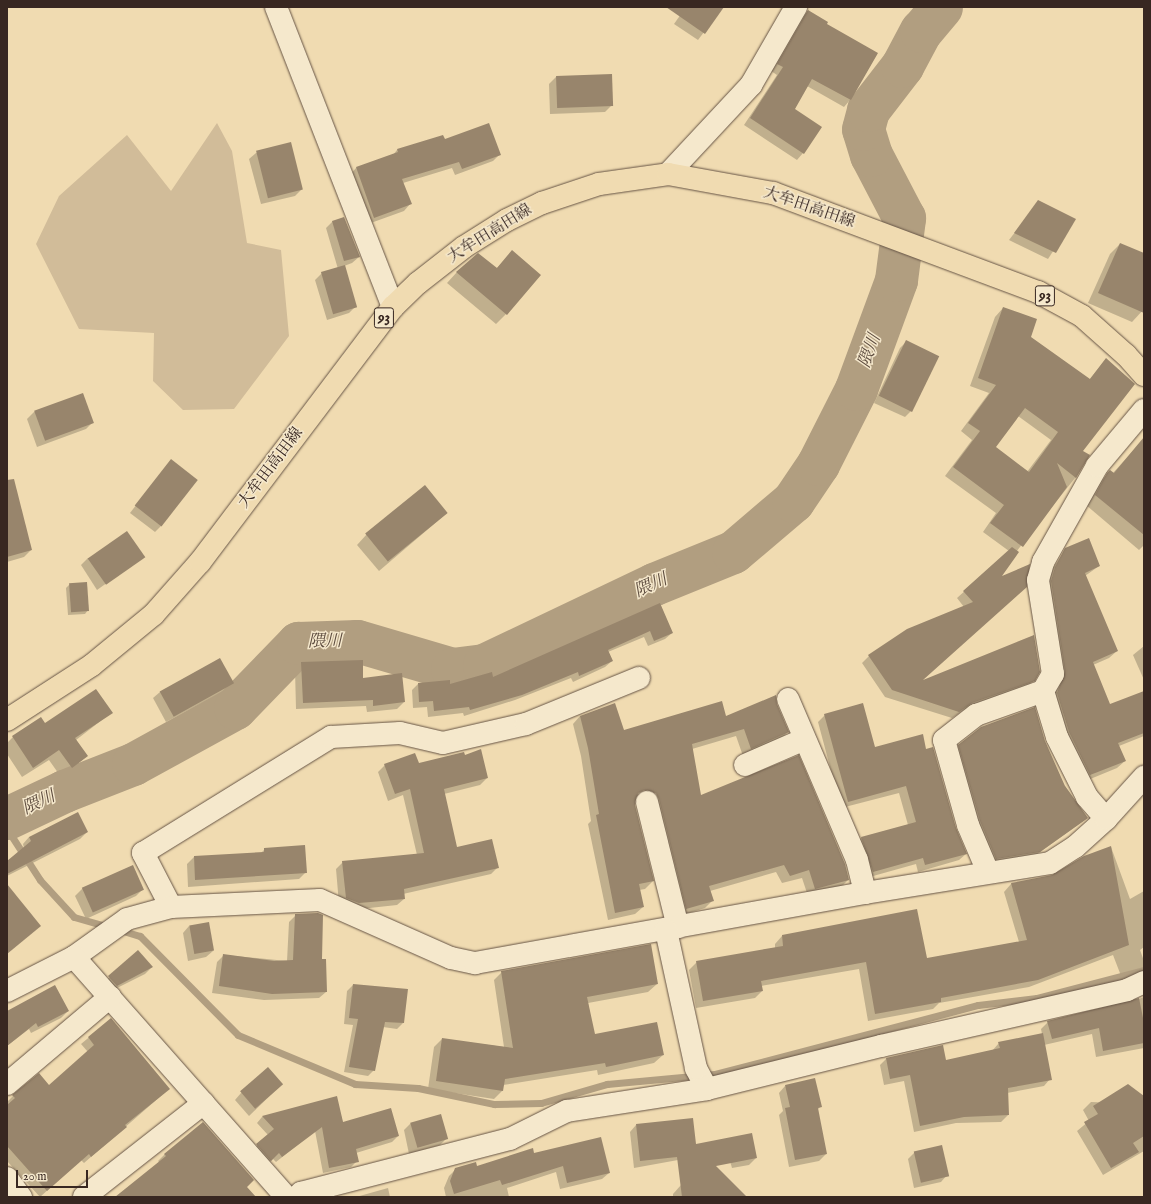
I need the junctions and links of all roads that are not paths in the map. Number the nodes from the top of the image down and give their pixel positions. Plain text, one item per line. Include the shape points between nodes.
1 (276, 7) edge
2 (796, 7) edge
3 (668, 174) junction
4 (393, 307) junction
5 (1144, 375) edge
6 (1144, 410) edge
7 (640, 678) dead end
8 (1043, 691) junction
9 (788, 699) dead end
10 (7, 720) edge
11 (805, 739) junction
12 (745, 764) dead end
13 (1144, 777) edge
14 (647, 802) dead end
15 (1106, 819) junction
16 (988, 872) junction
17 (865, 893) junction
18 (171, 907) junction
19 (672, 928) junction
20 (74, 956) junction
21 (1144, 982) edge
22 (7, 991) edge
23 (110, 997) junction
24 (702, 1080) junction
25 (7, 1084) edge
26 (204, 1103) junction
27 (7, 1178) edge
28 (21, 1197) edge
29 (84, 1197) edge
30 (286, 1197) edge
31 (297, 1197) edge

1 - 4 street
2 - 3 street via 751,84
3 - 4 main road, 大牟田高田線 / 93 via 600,184 542,203 507,220 464,247 418,283
3 - 5 main road, 大牟田高田線 / 93 via 773,193 1038,292 1082,316 1126,354
4 - 10 main road, 大牟田高田線 / 93 via 200,562 154,614 92,665
6 - 8 street via 1097,466 1043,562 1038,580 1053,674
7 - 18 street via 526,724 443,743 400,734 332,736 143,854
8 - 15 street via 1057,737 1087,797
8 - 16 street via 976,715 944,740 968,825
9 - 11 street
11 - 12 street
11 - 17 street via 857,860
13 - 15 street
14 - 19 street
15 - 16 street via 1075,847 1050,863
16 - 17 street
17 - 19 street
18 - 19 street via 320,900 451,958 475,963
18 - 20 street via 122,922
19 - 24 street
20 - 22 street
20 - 23 street
21 - 24 street via 1127,990 881,1046
23 - 25 street
23 - 26 street
24 - 31 street via 567,1111 510,1139 301,1193
26 - 29 street
26 - 30 street
27 - 28 street

